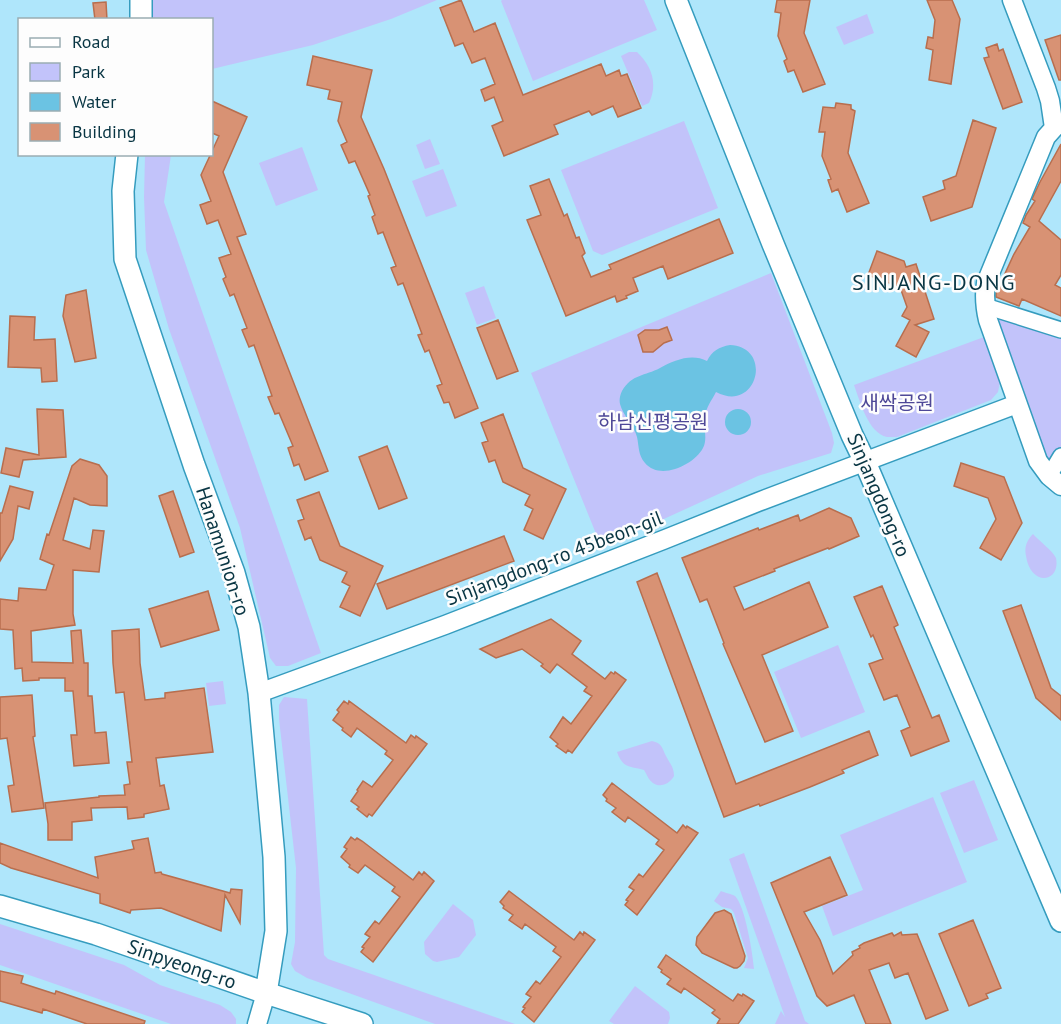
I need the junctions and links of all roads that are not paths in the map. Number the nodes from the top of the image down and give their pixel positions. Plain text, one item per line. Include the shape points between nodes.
1 (141, 0) edge
2 (676, 0) edge
3 (1012, 0) edge
4 (141, 18) edge
5 (1057, 131) edge
6 (127, 156) edge
7 (985, 306) junction
8 (1061, 330) edge
9 (1017, 404) junction
10 (1061, 456) edge
11 (865, 462) junction
12 (1055, 481) edge
13 (259, 693) junction
14 (0, 906) edge
15 (1061, 921) edge
16 (266, 993) junction
17 (257, 1024) edge
18 (362, 1024) edge

1 - 4 main road
2 - 11 main road, Sinjangdong-ro
3 - 5 street via 1046,88
5 - 7 street via 1046,136 986,283
6 - 13 main road, Hanamunion-ro via 124,259 234,573 249,627
7 - 8 street
7 - 9 street
9 - 11 street, Sinjangdong-ro 45beon-gil
9 - 12 street via 1038,461
10 - 12 street
11 - 13 street, Sinjangdong-ro 45beon-gil
11 - 15 main road, Sinjangdong-ro
13 - 16 main road, Hanamunion-ro via 274,857 276,931
14 - 16 main road, Sinpyeong-ro via 96,934
16 - 17 street
16 - 18 main road, Sinpyeong-ro

